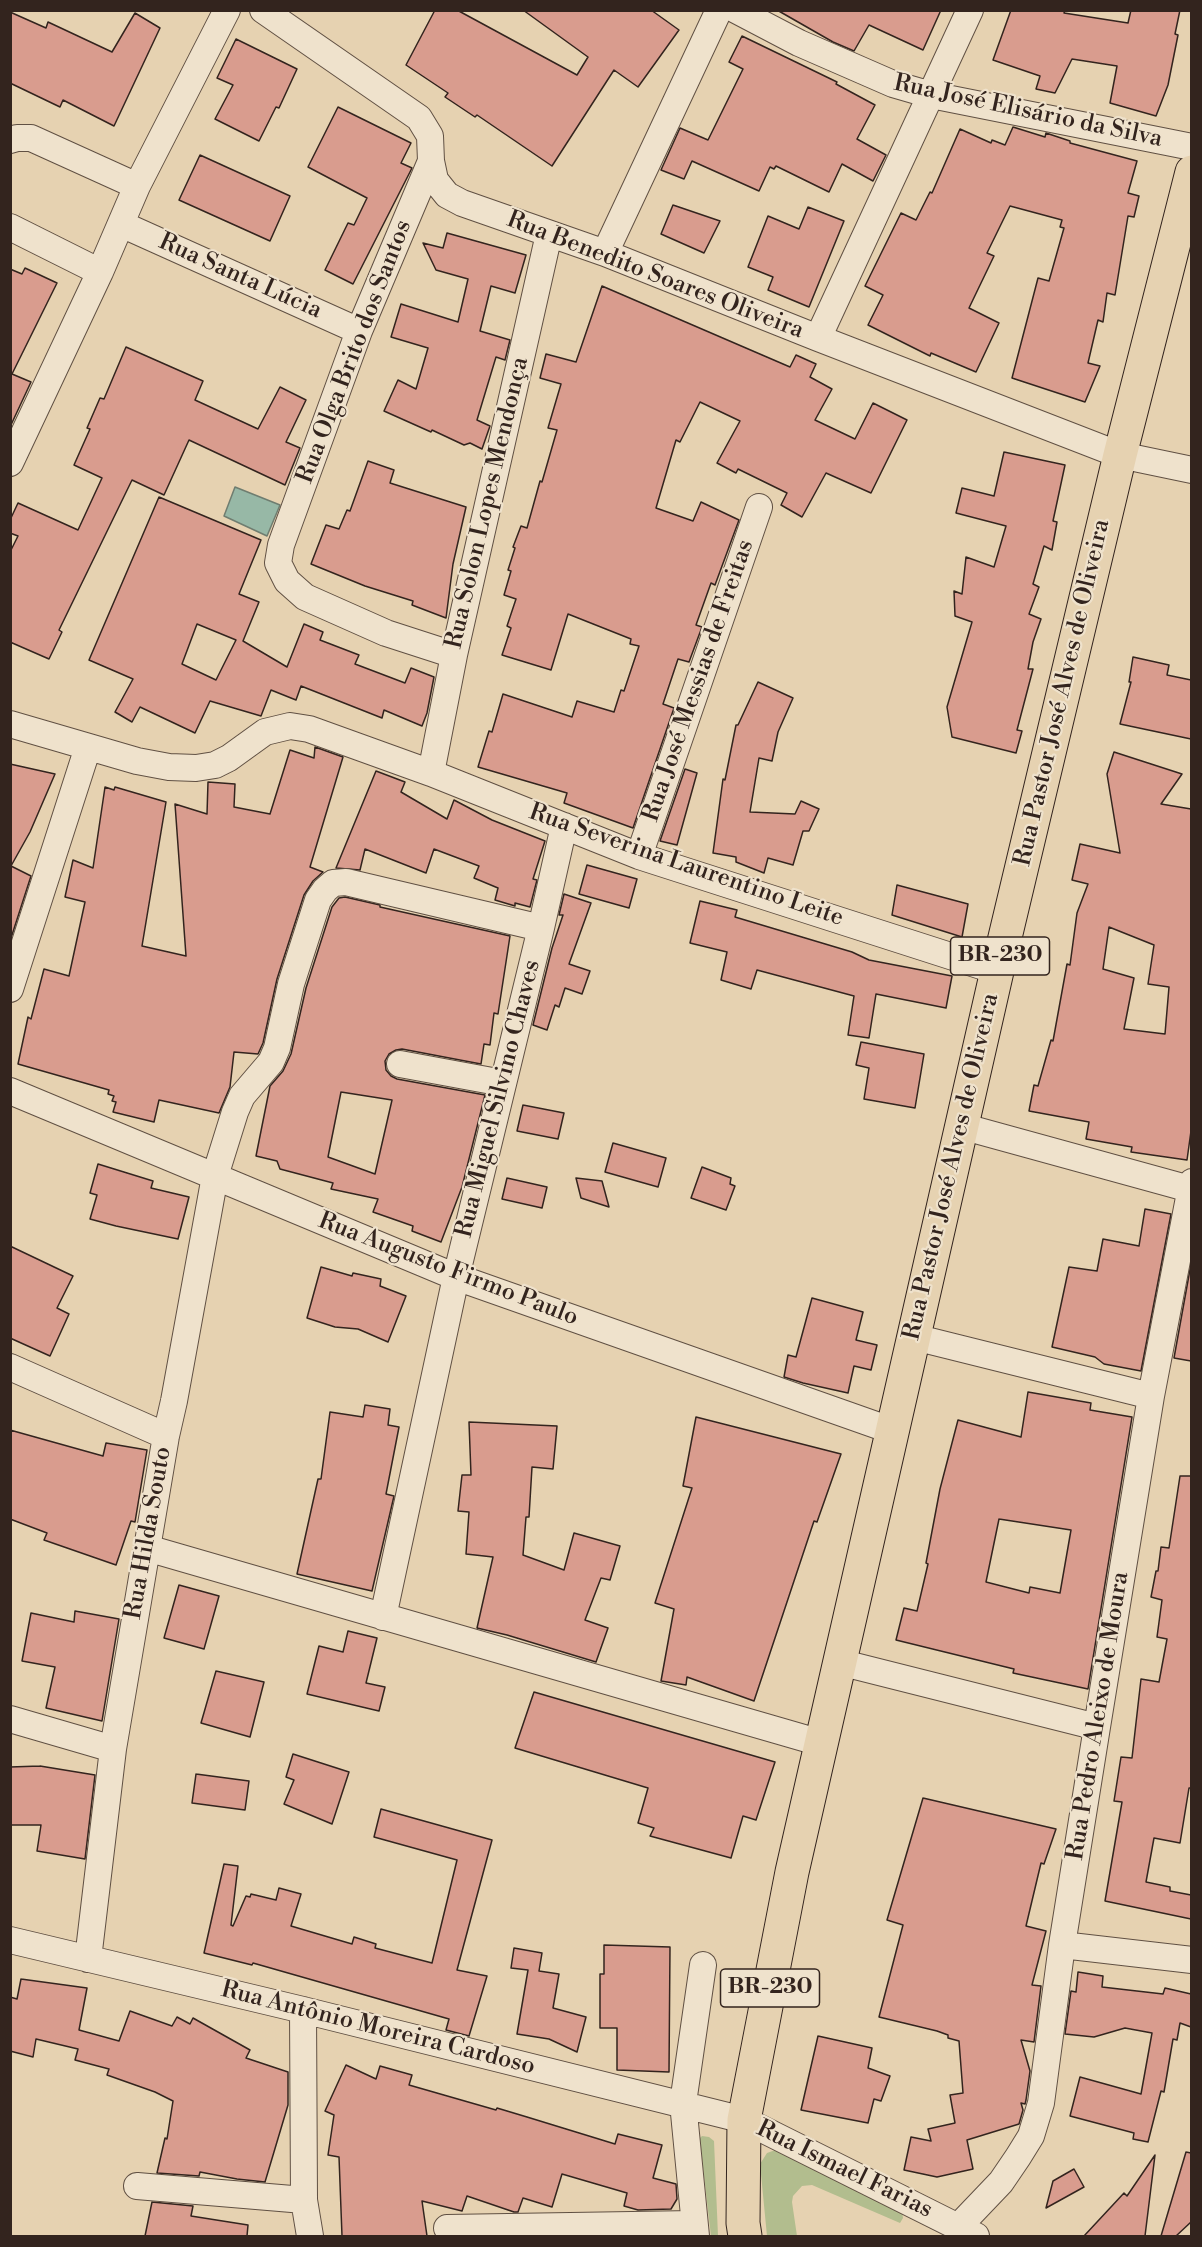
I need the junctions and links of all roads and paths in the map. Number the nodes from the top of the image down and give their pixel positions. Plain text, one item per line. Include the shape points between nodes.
1 (227, 10) edge
2 (263, 10) edge
3 (719, 10) edge
4 (736, 10) edge
5 (970, 10) edge
6 (931, 95) junction
7 (10, 140) edge
8 (1191, 147) edge
9 (431, 160) junction
10 (1191, 172) edge
11 (137, 186) junction
12 (121, 224) junction
13 (10, 227) edge
14 (549, 234) junction
15 (605, 253) junction
16 (100, 272) junction
17 (359, 331) junction
18 (818, 338) junction
19 (1120, 454) junction
20 (10, 463) edge
21 (1191, 470) edge
22 (759, 507) dead end
23 (454, 656) junction
24 (10, 724) edge
25 (88, 747) junction
26 (431, 773) junction
27 (564, 826) junction
28 (639, 855) junction
29 (541, 928) junction
30 (996, 971) junction
31 (10, 989) edge
32 (400, 1064) dead end
33 (503, 1083) junction
34 (10, 1091) edge
35 (961, 1126) junction
36 (215, 1176) junction
37 (1191, 1185) edge
38 (456, 1277) junction
39 (914, 1337) junction
40 (10, 1367) edge
41 (1151, 1396) junction
42 (892, 1431) junction
43 (166, 1436) junction
44 (147, 1548) junction
45 (383, 1617) junction
46 (839, 1662) junction
47 (10, 1719) edge
48 (1097, 1727) junction
49 (821, 1743) junction
50 (113, 1749) junction
51 (10, 1940) edge
52 (1062, 1945) junction
53 (88, 1959) junction
54 (1191, 1960) edge
55 (703, 1965) dead end
56 (303, 2010) junction
57 (683, 2103) junction
58 (744, 2120) junction
59 (137, 2186) dead end
60 (304, 2200) junction
61 (447, 2228) dead end
62 (695, 2230) edge
63 (967, 2231) edge
64 (310, 2236) edge
65 (745, 2236) edge

1 - 11 street
2 - 9 street, Rua Benedito Soares Oliveira via 419,118 430,136
3 - 15 street
4 - 6 street, Rua José Elisário da Silva via 862,72
5 - 6 street
6 - 8 street, Rua José Elisário da Silva
6 - 18 street
7 - 11 street via 32,138
9 - 14 street, Rua Benedito Soares Oliveira via 435,180 447,195
9 - 17 street, Rua Olga Brito dos Santos
10 - 19 main road, Rua Pastor José Alves de Oliveira / BR-230
11 - 12 street
12 - 16 street
12 - 17 street, Rua Santa Lúcia
13 - 16 street
14 - 15 street, Rua Benedito Soares Oliveira
14 - 23 street, Rua Solon Lopes Mendonça
15 - 18 street, Rua Benedito Soares Oliveira
16 - 20 street
17 - 23 street, Rua Olga Brito dos Santos via 278,562 287,581 305,597 386,633
18 - 19 street, Rua Benedito Soares Oliveira
19 - 21 street, Rua Benedito Soares Oliveira
19 - 30 main road, Rua Pastor José Alves de Oliveira / BR-230
22 - 28 street, Rua José Messias de Freitas
23 - 26 street, Rua Solon Lopes Mendonça
24 - 25 street, Rua Severina Laurentino Leite
25 - 26 street, Rua Severina Laurentino Leite via 169,767 196,768 215,765 265,732 290,726 309,729
25 - 31 street
26 - 27 street, Rua Severina Laurentino Leite
27 - 28 street, Rua Severina Laurentino Leite
27 - 29 street, Rua Miguel Silvino Chaves
28 - 30 street, Rua Severina Laurentino Leite
29 - 33 street, Rua Miguel Silvino Chaves
29 - 36 street, Rua Hilda Souto via 346,882 333,883 321,895 314,912 291,984 277,1048 271,1062 242,1096
30 - 35 main road, Rua Pastor José Alves de Oliveira / BR-230
32 - 33 street
33 - 38 street, Rua Miguel Silvino Chaves
34 - 36 street, Rua Augusto Firmo Paulo
35 - 37 street
35 - 39 main road, Rua Pastor José Alves de Oliveira / BR-230
36 - 38 street, Rua Augusto Firmo Paulo
36 - 43 street, Rua Hilda Souto
37 - 41 street, Rua Pedro Aleixo de Moura
38 - 42 street, Rua Augusto Firmo Paulo
38 - 45 street, Rua Miguel Silvino Chaves
39 - 41 street
39 - 42 main road, Rua Pastor José Alves de Oliveira / BR-230
40 - 43 street
41 - 48 street, Rua Pedro Aleixo de Moura
42 - 46 main road, Rua Pastor José Alves de Oliveira / BR-230
43 - 44 street, Rua Hilda Souto
44 - 45 street
44 - 50 street, Rua Hilda Souto
45 - 49 street
46 - 48 street
46 - 49 main road, Rua Pastor José Alves de Oliveira / BR-230
47 - 50 street
48 - 52 street, Rua Pedro Aleixo de Moura
49 - 58 main road, BR-230
50 - 53 street, Rua Hilda Souto
51 - 53 street, Rua Antônio Moreira Cardoso
52 - 54 street
52 - 63 street, Rua Pedro Aleixo de Moura via 1041,2103 1031,2136
53 - 56 street, Rua Antônio Moreira Cardoso
55 - 57 street
56 - 57 street, Rua Antônio Moreira Cardoso
56 - 60 street
57 - 58 street, Rua Antônio Moreira Cardoso
57 - 62 street
58 - 63 street, Rua Ismael Farias
58 - 65 main road, BR-230
59 - 60 street
60 - 64 street
61 - 62 street

